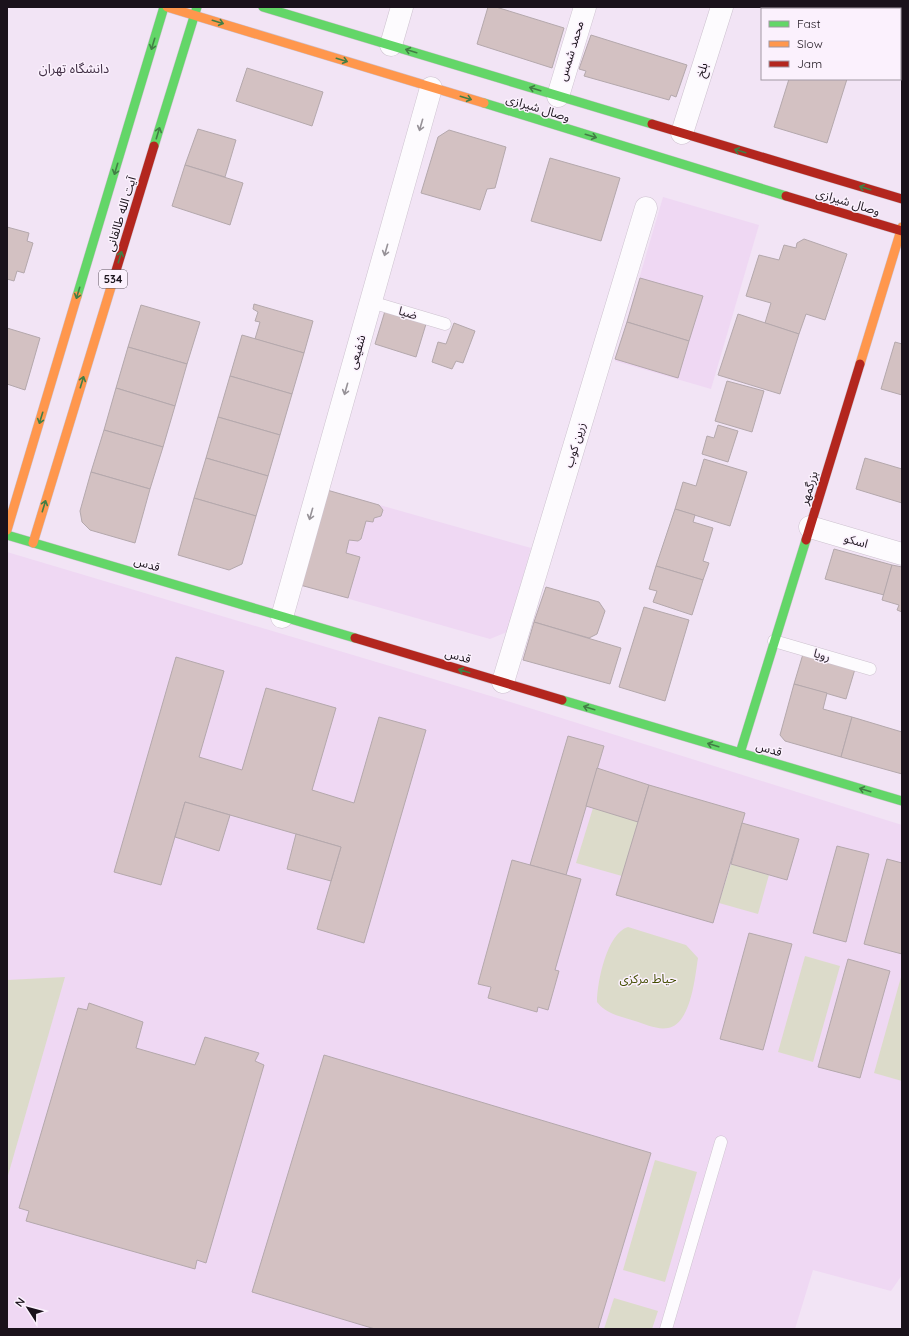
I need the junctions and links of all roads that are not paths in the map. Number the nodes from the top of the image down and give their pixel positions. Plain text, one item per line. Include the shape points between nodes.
1 (166, 7) edge
2 (263, 7) edge
3 (402, 7) edge
4 (584, 7) edge
5 (722, 7) edge
6 (195, 11) edge
7 (391, 45) junction
8 (432, 84) junction
9 (558, 96) junction
10 (682, 133) junction
11 (902, 199) edge
12 (646, 208) dead end
13 (902, 230) edge
14 (371, 302) junction
15 (445, 324) dead end
16 (810, 527) junction
17 (7, 530) edge
18 (7, 535) edge
19 (33, 543) junction
20 (902, 554) edge
21 (282, 617) junction
22 (774, 641) junction
23 (870, 669) dead end
24 (503, 682) junction
25 (740, 753) junction
26 (902, 801) edge
27 (721, 1142) dead end
28 (666, 1329) edge

1 - 6 main road, وصال شیرازی
1 -> 17 main road, آیت الله طالقانی / 534
2 - 7 main road, وصال شیرازی
3 - 7 street
4 - 9 street, محمد شمس
5 - 10 street, بلخ
6 -> 8 main road, وصال شیرازی
19 -> 6 main road, آیت الله طالقانی / 534
9 -> 7 main road, وصال شیرازی via 438,63
8 -> 13 main road, وصال شیرازی
8 -> 14 street, شفیعی
9 - 10 main road, وصال شیرازی
11 -> 10 main road, وصال شیرازی
12 - 24 street, زرین کوب
13 - 16 main road, بزرگمهر
14 - 15 lane, ضیا
14 -> 21 street, شفیعی
16 - 20 street, اسکو
16 - 22 main road, بزرگمهر
18 - 19 main road, قدس
19 - 21 main road, قدس
24 -> 21 main road, قدس
22 - 23 lane, رویا
22 - 25 main road, بزرگمهر
25 -> 24 main road, قدس
26 -> 25 main road, قدس
27 - 28 lane

